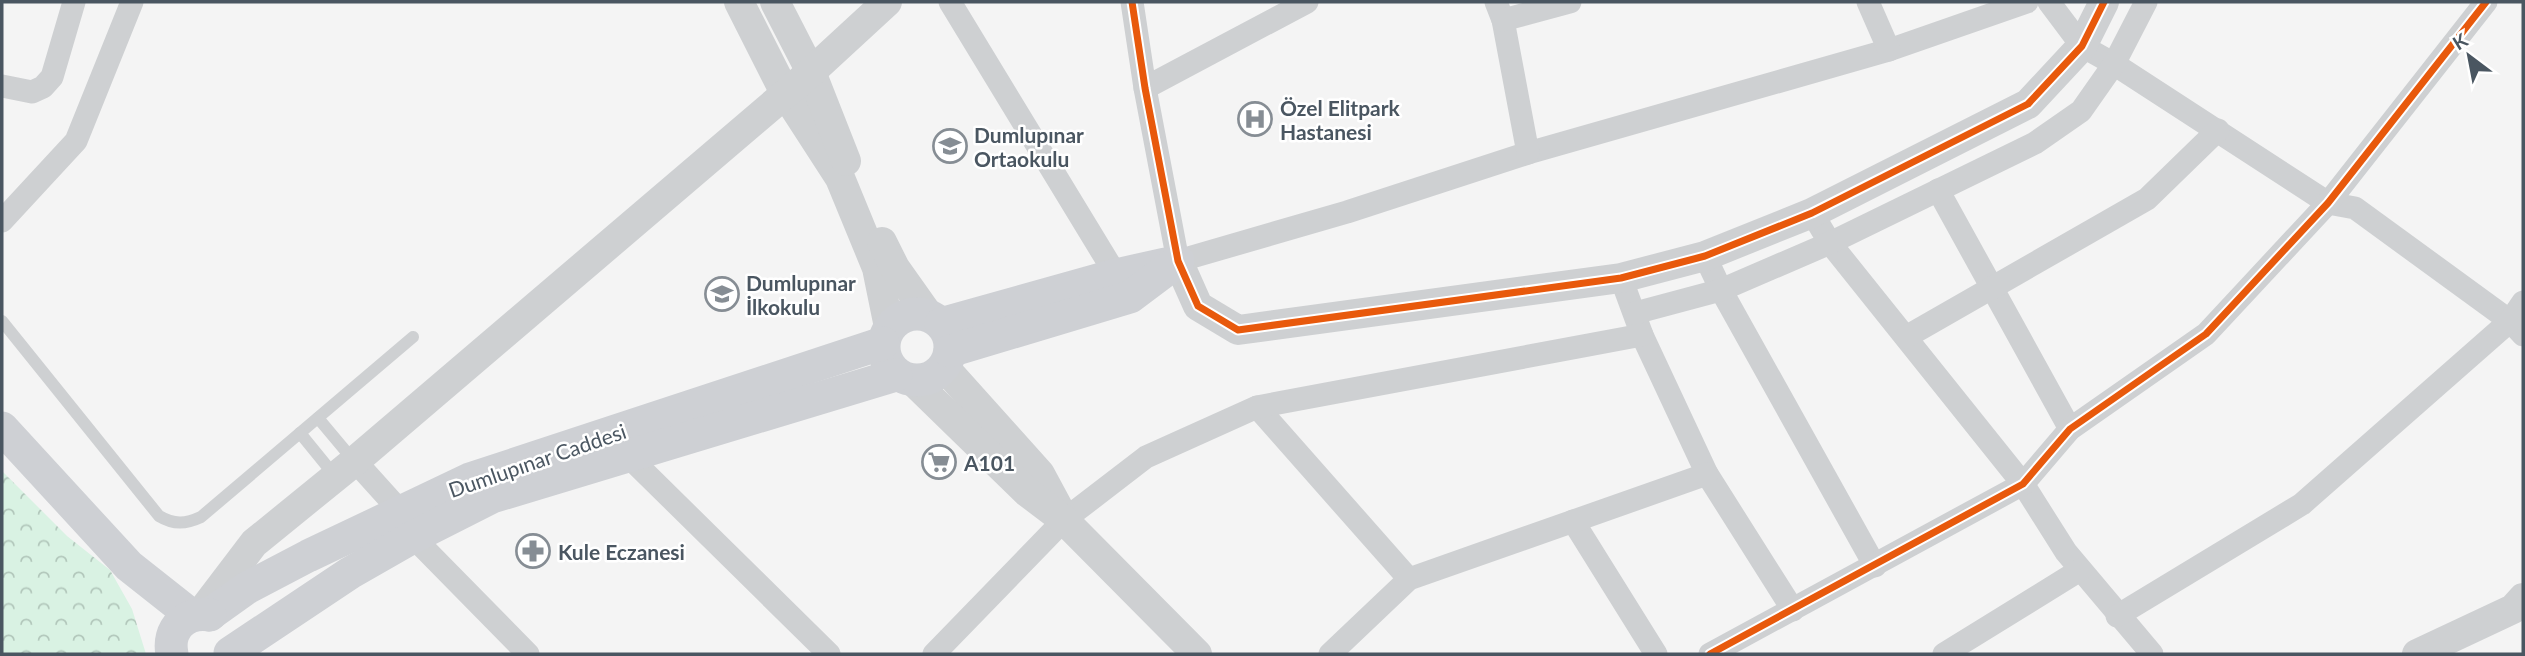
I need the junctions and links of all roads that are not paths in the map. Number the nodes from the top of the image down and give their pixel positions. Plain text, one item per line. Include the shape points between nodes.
1 (74, 2) edge
2 (132, 2) edge
3 (738, 2) edge
4 (775, 2) edge
5 (887, 2) edge
6 (950, 2) edge
7 (1132, 2) edge
8 (1307, 2) edge
9 (1570, 2) edge
10 (1868, 2) edge
11 (2027, 2) edge
12 (2049, 2) edge
13 (2104, 2) edge
14 (2146, 2) edge
15 (2486, 2) edge
16 (1500, 11) edge
17 (2082, 46) junction
18 (1889, 50) junction
19 (2114, 64) junction
20 (811, 72) junction
21 (2, 86) edge
22 (1145, 88) junction
23 (785, 93) junction
24 (2218, 130) junction
25 (1528, 153) junction
26 (1938, 190) junction
27 (2329, 202) junction
28 (1812, 213) junction
29 (2, 221) edge
30 (1830, 243) junction
31 (1705, 256) junction
32 (1178, 261) junction
33 (1116, 275) junction
34 (1621, 278) junction
35 (1992, 288) junction
36 (1721, 290) junction
37 (2519, 319) edge
38 (2, 321) edge
39 (1638, 324) junction
40 (886, 335) junction
41 (413, 337) dead end
42 (1906, 337) junction
43 (941, 339) junction
44 (905, 378) junction
45 (1256, 407) junction
46 (318, 418) junction
47 (2, 428) edge
48 (2070, 429) junction
49 (300, 433) junction
50 (628, 456) junction
51 (345, 469) junction
52 (1707, 474) junction
53 (2023, 484) junction
54 (1064, 520) junction
55 (1573, 521) junction
56 (407, 524) junction
57 (1875, 566) junction
58 (2080, 570) junction
59 (1409, 579) junction
60 (2523, 598) edge
61 (1793, 610) junction
62 (2117, 616) junction
63 (189, 626) edge
64 (229, 654) edge
65 (528, 654) edge
66 (829, 654) edge
67 (934, 654) edge
68 (1197, 654) edge
69 (1330, 654) edge
70 (1656, 654) edge
71 (1710, 654) edge
72 (1944, 654) edge
73 (2152, 654) edge
74 (2417, 654) edge

1 - 21 street via 48,82 32,92
2 - 29 street via 76,141
3 - 23 street
4 - 20 street
5 - 20 street
6 - 33 street
7 - 22 street
8 - 22 street
9 - 16 street
10 - 18 street
11 - 18 street
12 - 17 street
13 - 17 street
14 - 19 street
15 - 27 street
16 - 25 street
17 - 19 street
17 - 28 street via 2028,104
18 - 25 street
19 - 24 street
19 - 26 street via 2081,111 2035,143
20 - 23 street
20 - 43 street via 895,268
22 - 32 street
23 - 40 street via 840,178 877,268
23 - 51 street
24 - 27 street
24 - 35 street via 2147,199
25 - 32 street
26 - 30 street
26 - 35 street
27 - 37 street via 2355,208
27 - 48 street via 2206,334
28 - 30 street
28 - 31 street
30 - 36 street
30 - 42 street
31 - 34 street
31 - 36 street
32 - 33 main road
32 - 34 street via 1198,306 1238,330
32 - 43 main road via 1130,297
33 - 43 main road
34 - 39 street
35 - 42 street
35 - 48 street
36 - 39 street
36 - 57 street
37 - 62 street via 2302,504
38 - 49 lane via 167,521 185,523 201,517
39 - 45 street
39 - 52 street
40 - 43 main road via 901,317 915,313
40 - 44 main road via 885,361
40 - 56 main road, Dumlupınar Caddesi via 471,480
41 - 46 lane
42 - 53 street
43 - 44 main road via 930,378
43 - 54 street via 1040,474
44 - 50 main road, Dumlupınar Caddesi
44 - 54 street via 1027,492
45 - 54 street via 1146,457
45 - 59 street
46 - 49 lane
46 - 51 lane
47 - 63 main road
48 - 53 street
49 - 51 lane
50 - 56 main road, Dumlupınar Caddesi
50 - 66 street
51 - 56 street
51 - 63 street via 254,543
52 - 55 street
52 - 61 street
53 - 57 street
53 - 58 street
54 - 67 street
54 - 68 street
55 - 59 street
55 - 70 street
56 - 63 main road, Dumlupınar Caddesi via 259,582
56 - 64 main road, Dumlupınar Caddesi via 350,573
56 - 65 street
57 - 61 street
58 - 62 street
58 - 72 street
59 - 69 street
60 - 74 street via 2513,608
61 - 71 street
62 - 73 street
63 - 64 main road via 218,619 230,634

